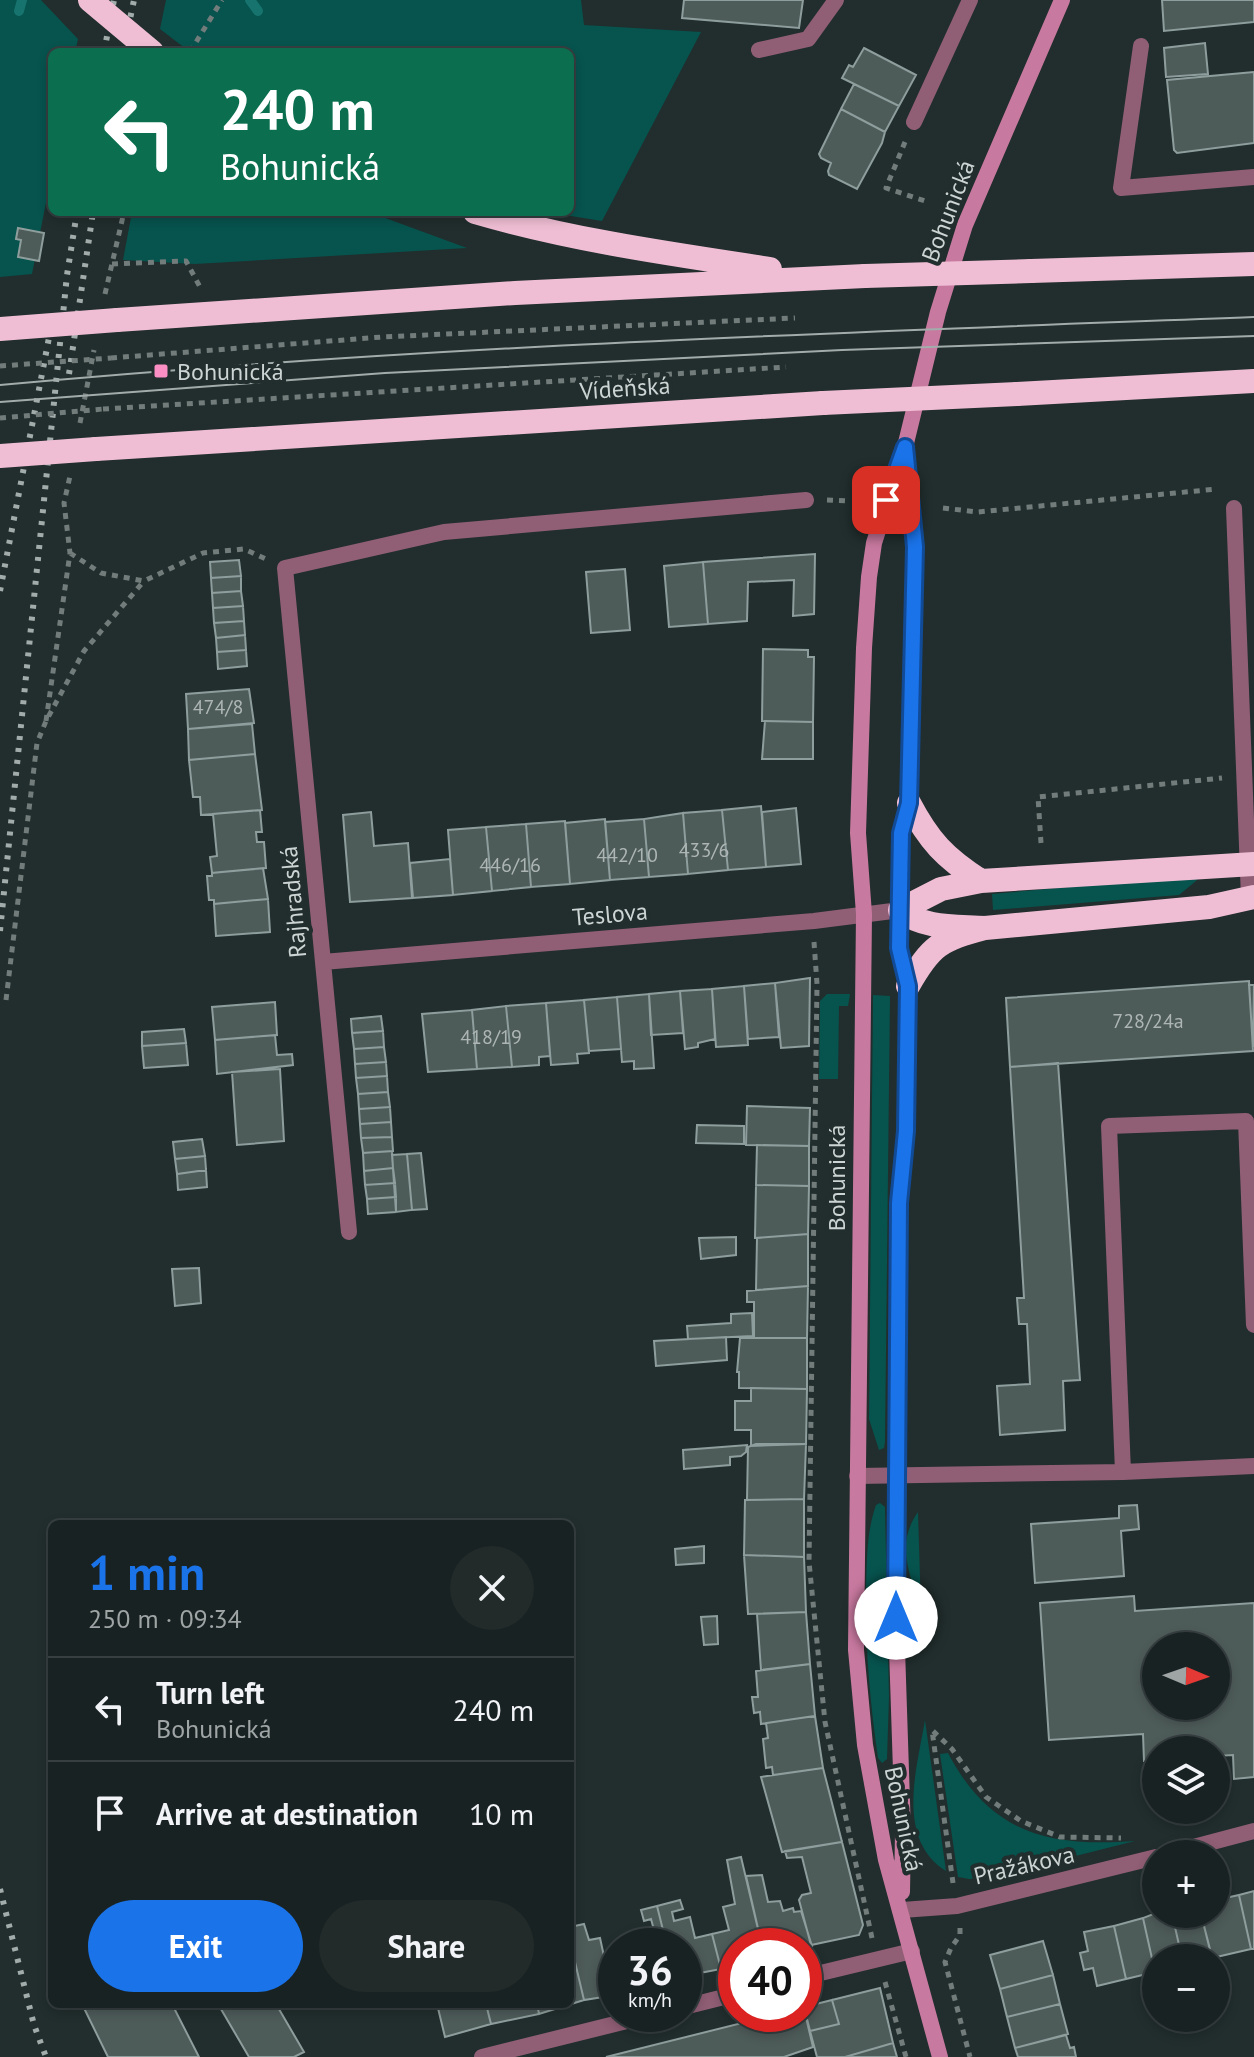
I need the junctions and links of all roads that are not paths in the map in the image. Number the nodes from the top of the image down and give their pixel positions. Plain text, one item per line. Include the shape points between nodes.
1 (90, 0) edge
2 (836, 0) edge
3 (970, 0) edge
4 (1062, 0) edge
5 (1141, 46) dead end
6 (147, 48) edge
7 (759, 50) dead end
8 (914, 122) road end
9 (1254, 177) edge
10 (489, 216) edge
11 (1254, 264) edge
12 (823, 277) junction
13 (0, 329) edge
14 (1254, 381) edge
15 (905, 447) junction
16 (0, 456) edge
17 (806, 500) dead end
18 (1234, 508) dead end
19 (909, 803) junction
20 (1251, 864) edge
21 (981, 881) junction
22 (1251, 897) edge
23 (900, 910) junction
24 (864, 914) junction
25 (985, 928) junction
26 (323, 962) junction
27 (908, 986) junction
28 (349, 1232) dead end
29 (1254, 1325) edge
30 (1254, 1466) edge
31 (1123, 1472) junction
32 (857, 1476) junction
33 (897, 1476) junction
34 (1254, 1831) edge
35 (1220, 1840) edge
36 (1142, 1860) edge
37 (902, 1910) junction
38 (912, 1951) junction
39 (822, 1972) edge
40 (598, 2028) edge
41 (482, 2057) edge
42 (940, 2057) edge

1 - 6 highway, bridge
2 - 7 street via 808,39
3 - 8 street
4 - 15 street, Bohunická via 965,225
5 - 9 street via 1121,188
10 - 12 highway via 661,253
11 - 12 highway, bridge
12 - 13 highway, bridge via 110,311
14 - 16 highway, Vídeňská, bridge
15 - 19 street, Bohunická via 915,547
15 - 24 street, Bohunická via 883,509 869,577 858,833
17 - 26 street, Rajhradská via 444,532 285,568
18 - 20 street
19 - 21 highway via 925,835
19 - 23 street, Bohunická via 901,833
20 - 21 highway
20 - 22 street
21 - 23 highway via 941,889
22 - 25 highway via 1209,907
23 - 24 street, Teslova
23 - 25 highway via 928,924
23 - 27 street, Bohunická via 899,948
24 - 26 street, Teslova
24 - 32 street, Bohunická
25 - 27 highway via 951,937 935,948
26 - 28 street, Rajhradská
27 - 33 street, Bohunická via 906,1131 899,1203
29 - 31 street via 1246,1121 1109,1126
30 - 31 street
31 - 33 street
32 - 33 street
32 - 37 street, Bohunická via 860,1713 886,1860
33 - 37 street, Bohunická
34 - 35 street
36 - 37 street, Pražákova via 957,1906
37 - 38 street, Bohunická
38 - 39 street
38 - 42 street, Bohunická
40 - 41 street

